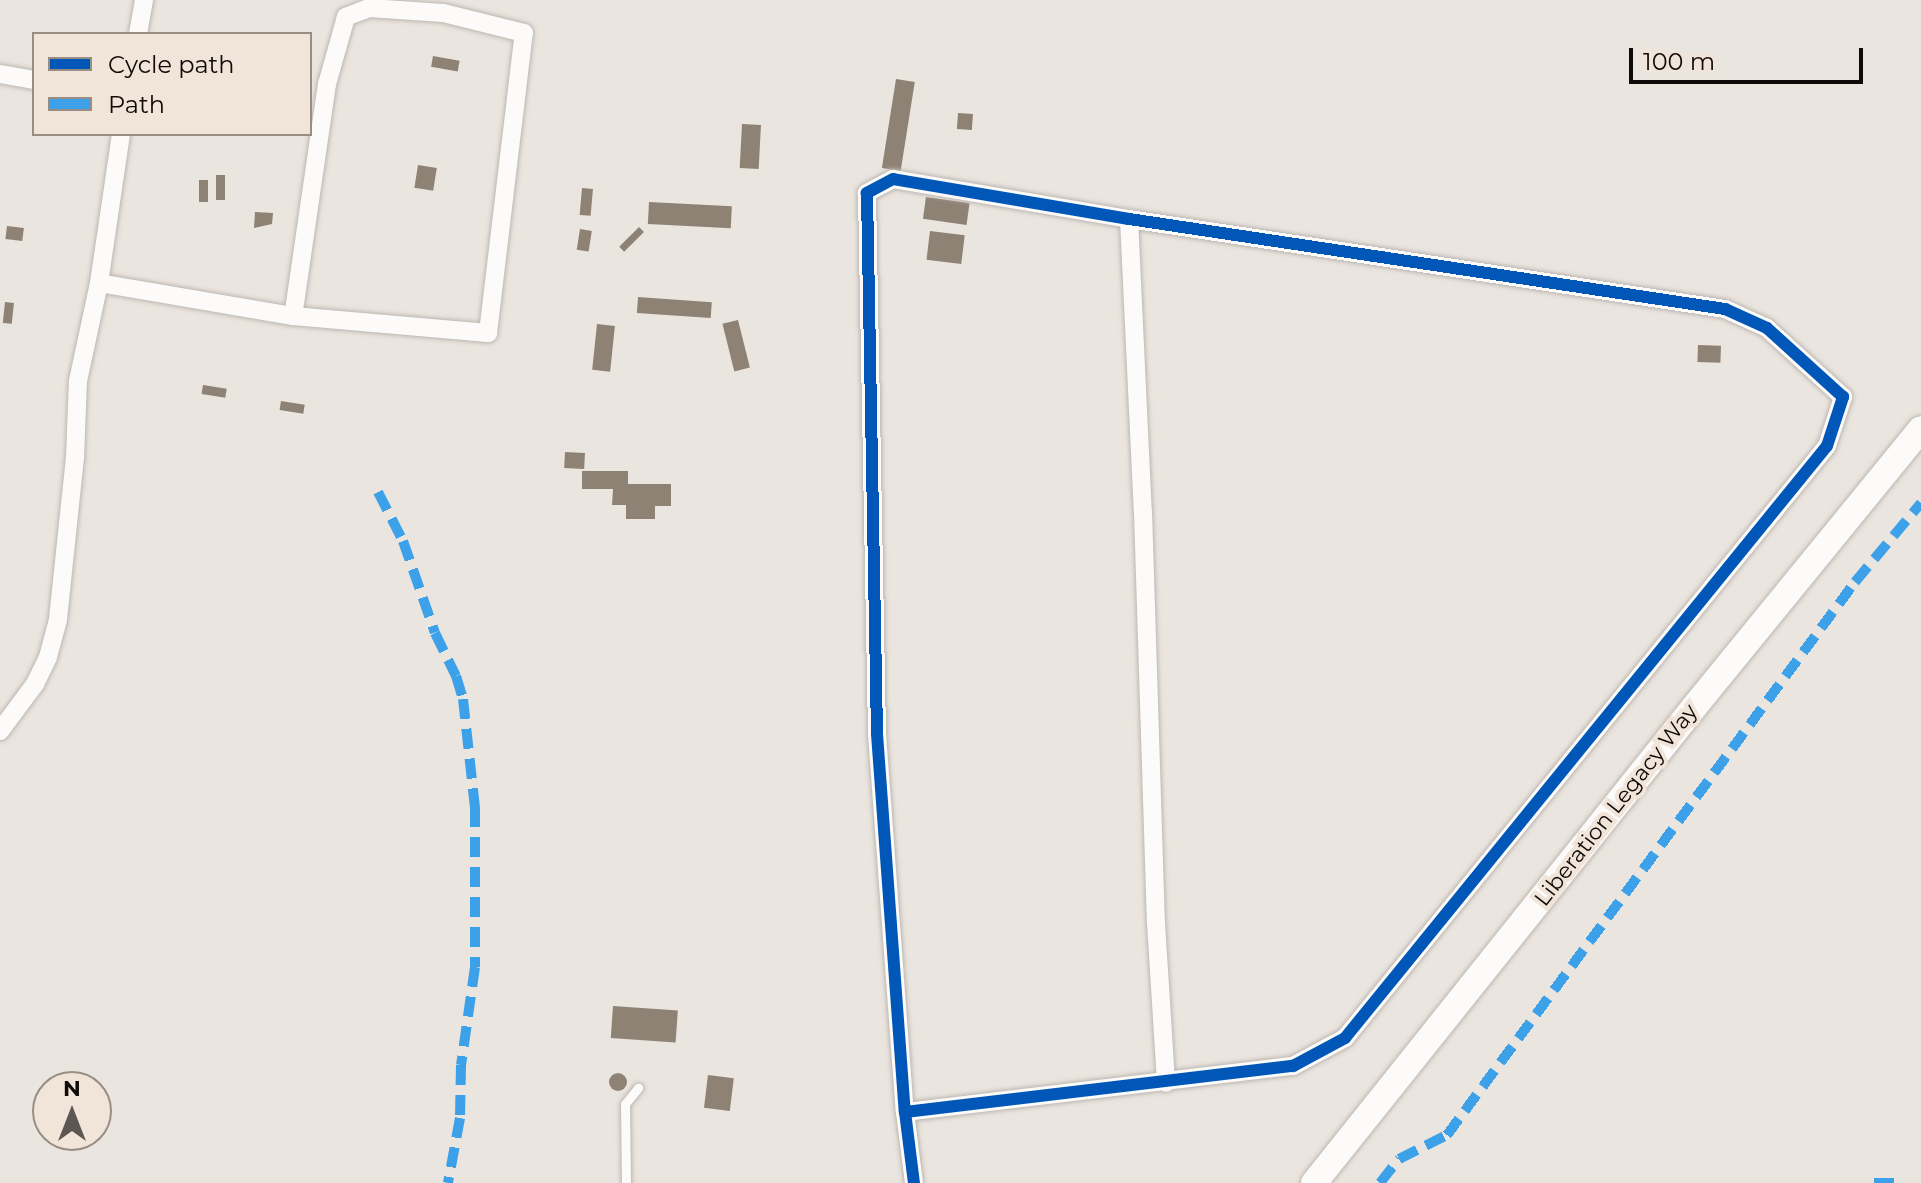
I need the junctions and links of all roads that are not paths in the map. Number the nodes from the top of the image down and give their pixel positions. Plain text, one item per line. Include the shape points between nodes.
1 (144, 0) edge
2 (138, 32) edge
3 (0, 74) edge
4 (32, 80) edge
5 (121, 136) edge
6 (1129, 219) junction
7 (99, 283) junction
8 (293, 316) junction
9 (1921, 429) edge
10 (0, 731) edge
11 (1166, 1083) junction
12 (638, 1088) dead end
13 (905, 1112) junction
14 (626, 1183) edge
15 (914, 1183) edge
16 (1314, 1183) edge

1 - 2 street
3 - 4 street
5 - 7 street
6 - 11 street
6 - 11 street via 1725,309 1767,328 1843,397 1827,446 1345,1038 1293,1066
6 - 13 street via 893,179 867,193 877,734
7 - 8 street
7 - 10 street via 78,381 58,619 35,684
8 - 8 street via 488,333 524,33 443,13 369,8 346,17 327,84
9 - 16 main road, Liberation Legacy Way
11 - 13 street
12 - 14 lane via 625,1104
13 - 15 street

